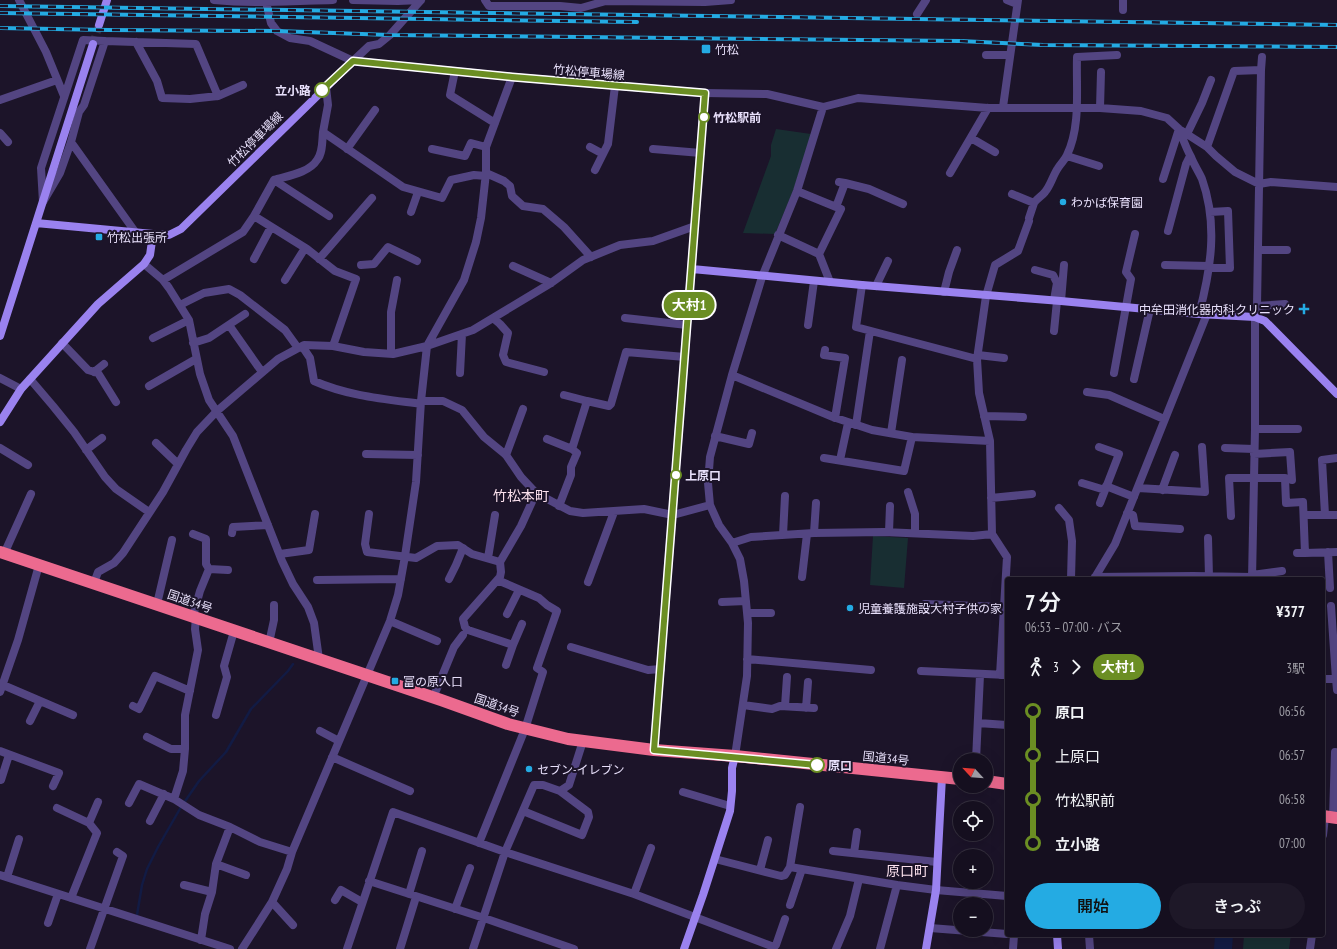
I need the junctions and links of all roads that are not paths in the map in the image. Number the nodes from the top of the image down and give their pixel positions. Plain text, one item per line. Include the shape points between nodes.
1 (19, 0) edge
2 (107, 0) edge
3 (214, 0) edge
4 (327, 0) edge
5 (334, 0) edge
6 (354, 0) edge
7 (485, 0) edge
8 (730, 0) edge
9 (926, 0) edge
10 (1007, 0) edge
11 (1123, 0) edge
12 (705, 1) edge
13 (266, 2) junction
14 (1017, 2) edge
15 (522, 3) edge
16 (560, 3) edge
17 (1123, 10) dead end
18 (917, 14) dead end
19 (99, 25) tunnel mouth
20 (105, 41) junction
21 (136, 42) junction
22 (93, 44) tunnel mouth
23 (986, 55) dead end
24 (1010, 55) junction
25 (1117, 55) dead end
26 (1262, 58) dead end
27 (353, 61) junction
28 (1261, 70) junction
29 (455, 71) junction
30 (1101, 72) dead end
31 (512, 77) junction
32 (57, 80) junction
33 (1211, 80) dead end
34 (243, 86) dead end
35 (616, 86) junction
36 (326, 87) junction
37 (705, 93) junction
38 (64, 96) junction
39 (218, 96) junction
40 (0, 100) edge
41 (823, 107) junction
42 (1004, 107) junction
43 (988, 108) junction
44 (1100, 108) junction
45 (1077, 109) junction
46 (375, 110) dead end
47 (495, 123) junction
48 (1179, 129) junction
49 (323, 132) junction
50 (0, 133) edge
51 (1187, 134) junction
52 (971, 138) junction
53 (8, 142) dead end
54 (71, 142) junction
55 (1207, 146) junction
56 (486, 147) junction
57 (590, 147) dead end
58 (347, 149) junction
59 (432, 149) dead end
60 (653, 149) dead end
61 (701, 152) junction
62 (995, 152) dead end
63 (603, 154) junction
64 (1067, 156) junction
65 (1190, 156) junction
66 (1099, 166) dead end
67 (595, 170) dead end
68 (486, 174) junction
69 (950, 174) dead end
70 (1163, 179) dead end
71 (274, 180) junction
72 (1259, 184) junction
73 (1337, 187) edge
74 (797, 191) junction
75 (418, 192) junction
76 (1012, 194) dead end
77 (372, 198) dead end
78 (43, 202) junction
79 (1034, 203) junction
80 (903, 204) dead end
81 (836, 207) junction
82 (411, 212) dead end
83 (1210, 212) junction
84 (254, 216) junction
85 (329, 216) dead end
86 (36, 223) junction
87 (695, 226) junction
88 (271, 227) junction
89 (1168, 230) dead end
90 (136, 233) junction
91 (153, 234) junction
92 (1135, 234) dead end
93 (778, 235) junction
94 (305, 248) junction
95 (957, 250) dead end
96 (1258, 250) junction
97 (1286, 250) dead end
98 (819, 254) junction
99 (591, 257) junction
100 (254, 259) dead end
101 (319, 259) junction
102 (417, 261) dead end
103 (888, 261) dead end
104 (144, 264) junction
105 (1064, 265) dead end
106 (1165, 265) dead end
107 (513, 266) dead end
108 (1208, 266) junction
109 (692, 269) junction
110 (1035, 270) dead end
111 (762, 276) junction
112 (356, 279) junction
113 (163, 280) junction
114 (285, 280) dead end
115 (397, 280) dead end
116 (814, 281) junction
117 (830, 282) junction
118 (551, 283) junction
119 (862, 285) junction
120 (876, 286) junction
121 (944, 292) junction
122 (986, 296) junction
123 (1057, 301) junction
124 (1285, 304) dead end
125 (180, 305) junction
126 (1257, 306) junction
127 (1127, 307) junction
128 (1150, 309) junction
129 (245, 314) dead end
130 (1203, 314) junction
131 (1255, 317) junction
132 (493, 318) junction
133 (625, 318) dead end
134 (189, 320) junction
135 (229, 325) junction
136 (687, 325) junction
137 (808, 325) dead end
138 (870, 331) junction
139 (1054, 331) dead end
140 (462, 334) junction
141 (0, 336) edge
142 (153, 338) dead end
143 (62, 343) junction
144 (193, 343) junction
145 (333, 346) junction
146 (427, 346) junction
147 (300, 347) junction
148 (391, 354) junction
149 (824, 355) dead end
150 (685, 357) junction
151 (978, 357) junction
152 (1004, 358) dead end
153 (196, 359) junction
154 (902, 360) dead end
155 (104, 364) dead end
156 (94, 372) junction
157 (262, 372) junction
158 (544, 372) dead end
159 (460, 373) dead end
160 (1114, 373) dead end
161 (732, 375) junction
162 (0, 378) edge
163 (30, 379) junction
164 (1134, 379) dead end
165 (149, 386) dead end
166 (21, 389) junction
167 (1087, 392) dead end
168 (1337, 394) edge
169 (564, 395) dead end
170 (588, 401) junction
171 (116, 402) dead end
172 (421, 403) junction
173 (523, 408) dead end
174 (217, 411) junction
175 (984, 416) junction
176 (1023, 417) dead end
177 (835, 418) junction
178 (1164, 419) junction
179 (0, 422) edge
180 (852, 424) junction
181 (1255, 429) junction
182 (1298, 429) dead end
183 (752, 433) dead end
184 (891, 433) junction
185 (715, 436) junction
186 (912, 437) junction
187 (102, 438) dead end
188 (547, 438) dead end
189 (990, 441) junction
190 (156, 443) dead end
191 (1099, 447) dead end
192 (1202, 447) dead end
193 (0, 448) edge
194 (1225, 448) dead end
195 (572, 449) junction
196 (86, 450) junction
197 (1254, 451) junction
198 (366, 454) dead end
199 (418, 455) junction
200 (506, 455) junction
201 (1175, 455) dead end
202 (824, 458) dead end
203 (1337, 458) edge
204 (840, 460) junction
205 (178, 464) junction
206 (28, 466) dead end
207 (1253, 478) junction
208 (1292, 480) dead end
209 (1082, 483) dead end
210 (1106, 488) junction
211 (1138, 488) junction
212 (1162, 490) junction
213 (908, 492) dead end
214 (536, 493) junction
215 (30, 494) dead end
216 (1032, 494) dead end
217 (785, 496) dead end
218 (1134, 496) junction
219 (991, 498) junction
220 (816, 503) dead end
221 (1100, 503) dead end
222 (710, 505) junction
223 (560, 506) junction
224 (890, 506) dead end
225 (1059, 508) dead end
226 (149, 512) junction
227 (614, 512) junction
228 (1127, 513) junction
229 (315, 514) dead end
230 (369, 514) dead end
231 (496, 515) dead end
232 (673, 515) junction
233 (1325, 515) junction
234 (1337, 515) edge
235 (1230, 516) dead end
236 (1304, 516) junction
237 (268, 525) junction
238 (233, 527) dead end
239 (1180, 529) dead end
240 (889, 532) junction
241 (811, 533) junction
242 (915, 533) junction
243 (193, 534) dead end
244 (992, 534) junction
245 (783, 535) junction
246 (1208, 538) dead end
247 (172, 540) dead end
248 (732, 543) junction
249 (462, 548) junction
250 (1328, 552) junction
251 (1337, 552) edge
252 (2, 553) edge
253 (280, 554) junction
254 (405, 556) junction
255 (488, 558) junction
256 (500, 562) junction
257 (38, 565) junction
258 (209, 569) junction
259 (228, 570) dead end
260 (1282, 571) dead end
261 (1209, 576) junction
262 (802, 577) dead end
263 (1005, 577) edge
264 (1071, 577) edge
265 (1096, 577) edge
266 (1201, 577) edge
267 (1252, 577) edge
268 (400, 579) junction
269 (449, 579) dead end
270 (317, 580) dead end
271 (496, 582) junction
272 (588, 582) dead end
273 (1005, 582) edge
274 (94, 583) junction
275 (1330, 588) dead end
276 (520, 590) junction
277 (722, 602) dead end
278 (746, 602) junction
279 (157, 604) junction
280 (925, 604) dead end
281 (274, 605) dead end
282 (1331, 606) dead end
283 (1003, 607) junction
284 (771, 612) dead end
285 (747, 613) junction
286 (507, 614) dead end
287 (194, 617) junction
288 (390, 621) junction
289 (522, 624) dead end
290 (234, 631) junction
291 (463, 635) dead end
292 (437, 641) dead end
293 (269, 643) junction
294 (513, 645) junction
295 (571, 647) dead end
296 (319, 659) junction
297 (747, 659) junction
298 (506, 665) dead end
299 (661, 670) junction
300 (871, 670) dead end
301 (922, 672) dead end
302 (3, 674) edge
303 (366, 675) junction
304 (980, 675) junction
305 (1003, 675) edge
306 (787, 677) dead end
307 (1325, 679) edge
308 (1336, 679) edge
309 (808, 682) dead end
310 (1, 689) edge
311 (1337, 690) edge
312 (190, 691) junction
313 (433, 698) junction
314 (40, 701) junction
315 (743, 705) junction
316 (785, 706) junction
317 (139, 709) dead end
318 (73, 715) dead end
319 (216, 715) dead end
320 (30, 721) dead end
321 (978, 723) junction
322 (1005, 725) edge
323 (525, 729) junction
324 (320, 731) dead end
325 (147, 737) dead end
326 (339, 741) junction
327 (583, 741) junction
328 (185, 749) junction
329 (654, 750) junction
330 (0, 752) edge
331 (1335, 752) dead end
332 (976, 753) edge
333 (9, 755) junction
334 (735, 756) junction
335 (332, 758) junction
336 (942, 778) junction
337 (953, 779) edge
338 (1, 780) edge
339 (993, 782) edge
340 (1005, 784) edge
341 (53, 786) dead end
342 (410, 791) dead end
343 (560, 791) junction
344 (683, 792) dead end
345 (164, 794) junction
346 (98, 802) dead end
347 (129, 803) dead end
348 (180, 803) junction
349 (730, 806) junction
350 (800, 807) dead end
351 (57, 808) dead end
352 (523, 811) junction
353 (1330, 817) edge
354 (150, 821) dead end
355 (89, 823) junction
356 (230, 827) junction
357 (1325, 830) edge
358 (857, 832) dead end
359 (19, 839) dead end
360 (768, 840) dead end
361 (479, 843) junction
362 (651, 848) dead end
363 (422, 851) dead end
364 (833, 851) dead end
365 (292, 852) junction
366 (505, 852) junction
367 (854, 853) junction
368 (123, 855) dead end
369 (715, 858) junction
370 (937, 862) junction
371 (216, 864) junction
372 (790, 867) junction
373 (470, 868) dead end
374 (802, 869) junction
375 (760, 870) junction
376 (246, 875) dead end
377 (4, 876) edge
378 (859, 879) junction
379 (369, 881) junction
380 (184, 885) dead end
381 (897, 885) junction
382 (936, 890) junction
383 (212, 892) junction
384 (58, 894) junction
385 (634, 894) junction
386 (413, 895) junction
387 (1005, 896) edge
388 (70, 898) junction
389 (336, 900) dead end
390 (272, 902) junction
391 (362, 902) junction
392 (790, 904) dead end
393 (104, 909) junction
394 (455, 909) junction
395 (696, 917) junction
396 (484, 918) junction
397 (785, 919) dead end
398 (48, 923) dead end
399 (293, 925) dead end
400 (930, 928) junction
401 (1005, 934) edge
402 (1014, 937) edge
403 (1057, 937) edge
404 (1089, 937) edge
405 (1312, 937) edge
406 (201, 940) junction
407 (556, 946) edge
408 (90, 949) edge
409 (230, 949) edge
410 (242, 949) edge
411 (347, 949) edge
412 (400, 949) edge
413 (473, 949) edge
414 (574, 949) edge
415 (684, 949) edge
416 (836, 949) edge
417 (880, 949) edge
418 (926, 949) edge
419 (1013, 949) edge
420 (1058, 949) edge
421 (1090, 949) edge
422 (1310, 949) edge

1 - 32 street via 46,52
2 - 19 street
3 - 13 street
4 - 5 street
4 - 13 street
6 - 27 street via 421,0 390,35 379,44 369,46
7 - 15 street via 489,6
8 - 12 street
9 - 18 street
10 - 14 street
11 - 17 street
12 - 16 street via 606,1 581,8
13 - 27 street via 271,23 277,31 290,38 310,41
14 - 24 street
15 - 16 street
20 - 21 street
20 - 38 street via 82,40
20 - 54 street
21 - 39 street via 196,44
21 - 39 street via 157,81 162,98
22 - 78 street
23 - 24 street
24 - 42 street
25 - 45 street via 1077,57
26 - 28 street
27 - 29 street, 竹松停車場線
27 - 36 street, 竹松停車場線
28 - 55 street via 1234,72
28 - 72 street
29 - 31 street, 竹松停車場線
29 - 47 street via 450,95
30 - 44 street
31 - 35 street, 竹松停車場線
31 - 47 street
32 - 38 street
32 - 40 street
33 - 51 street
34 - 39 street
35 - 37 street, 竹松停車場線
35 - 63 street via 608,144
36 - 49 street via 328,105
36 - 91 street, 竹松停車場線 via 181,229 169,234
37 - 41 street via 767,94
37 - 61 street
38 - 78 street via 41,168
41 - 43 street via 858,98
41 - 74 street
42 - 43 street
42 - 45 street
43 - 52 street
44 - 45 street
44 - 48 street via 1141,111 1161,116
45 - 64 street via 1074,136
46 - 58 street
47 - 56 street
48 - 51 street
48 - 65 street
48 - 70 street
49 - 58 street
49 - 71 street via 318,160 308,169
50 - 53 street
51 - 55 street
52 - 62 street
52 - 69 street
54 - 78 street via 60,173
54 - 90 street
55 - 72 street via 1235,172
56 - 59 street via 471,143 465,156
56 - 68 street
57 - 63 street
58 - 75 street via 403,187
60 - 61 street
61 - 87 street
63 - 67 street
64 - 66 street
64 - 79 street via 1045,193
65 - 83 street via 1201,178
65 - 89 street
68 - 75 street via 451,180 442,198
68 - 99 street via 510,186 512,196 523,206 543,209 564,227
68 - 146 street via 481,218 464,280
71 - 84 street
71 - 85 street
72 - 73 street via 1271,182
72 - 96 street
74 - 81 street
74 - 93 street
75 - 82 street
76 - 79 street
77 - 101 street
78 - 86 street
79 - 122 street via 1018,251 994,265
80 - 81 street via 869,189 842,182
81 - 98 street via 841,209
83 - 108 street via 1212,239
83 - 108 street via 1228,211 1230,268
84 - 88 street
84 - 113 street via 243,232
86 - 90 street, 竹松停車場線
86 - 141 street
87 - 99 street via 653,241 620,245
87 - 109 street
88 - 94 street
88 - 100 street
90 - 91 street, 竹松停車場線
91 - 104 street via 150,255
92 - 127 street via 1126,272 1132,279
93 - 98 street
93 - 111 street
94 - 101 street
94 - 114 street
95 - 121 street
96 - 97 street
96 - 126 street
98 - 117 street
99 - 118 street
101 - 112 street via 335,271
102 - 112 street via 388,247 374,264 362,264
103 - 120 street
104 - 113 street
104 - 143 street via 100,301
105 - 123 street
106 - 108 street
107 - 118 street
108 - 130 street
109 - 111 street
109 - 136 street
110 - 123 street via 1053,275
111 - 116 street
111 - 161 street
112 - 145 street
113 - 125 street
115 - 148 street via 392,312
116 - 117 street
116 - 137 street
117 - 119 street
118 - 132 street
119 - 120 street
119 - 138 street via 856,327
120 - 121 street
121 - 122 street
122 - 123 street
122 - 151 street
123 - 127 street
123 - 139 street
124 - 126 street
125 - 134 street
125 - 147 street via 204,292 229,288 286,330
126 - 131 street
127 - 128 street
127 - 160 street
128 - 130 street
128 - 164 street
129 - 135 street
130 - 131 street
130 - 178 street
131 - 168 street via 1265,322
131 - 181 street
132 - 140 street
132 - 158 street via 508,333 503,355 506,362
133 - 136 street
134 - 142 street
134 - 144 street
135 - 144 street via 209,338
135 - 157 street
136 - 150 street
138 - 151 street
138 - 180 street
140 - 146 street
140 - 159 street
143 - 156 street via 88,370
143 - 163 street
144 - 153 street
145 - 147 street
145 - 148 street
146 - 148 street
146 - 172 street
147 - 157 street via 278,359
147 - 172 street via 310,358 314,381 355,395
149 - 177 street via 845,358
150 - 170 street via 626,352 611,404 609,406
150 - 232 street
151 - 152 street
151 - 175 street via 979,393
153 - 165 street
153 - 174 street via 209,400
154 - 184 street
155 - 156 street
156 - 171 street via 98,373
157 - 174 street
161 - 177 street
161 - 185 street
162 - 166 street
163 - 166 street
163 - 196 street
166 - 179 street
167 - 178 street via 1109,395
169 - 170 street
170 - 195 street
172 - 199 street
172 - 200 street via 443,401 462,410 484,437
173 - 200 street
174 - 205 street via 197,432
174 - 237 street via 233,436
175 - 176 street
175 - 189 street
177 - 180 street
178 - 211 street
180 - 184 street
180 - 204 street
181 - 182 street
181 - 197 street
183 - 185 street via 748,444
184 - 186 street
185 - 222 street via 708,483
186 - 189 street
186 - 204 street via 904,471
187 - 196 street
188 - 195 street
189 - 219 street
190 - 205 street
191 - 210 street via 1120,451
192 - 212 street via 1205,492
193 - 206 street
194 - 197 street
195 - 223 street via 577,453
196 - 226 street via 116,489
197 - 207 street
197 - 208 street via 1290,452
198 - 199 street
199 - 254 street
200 - 214 street
201 - 212 street
202 - 204 street
203 - 233 street via 1322,460
205 - 226 street
207 - 235 street via 1229,478
207 - 236 street via 1285,478 1286,502 1303,502
207 - 267 street
209 - 210 street
210 - 218 street
210 - 221 street
211 - 212 street
211 - 218 street
213 - 242 street via 915,514
214 - 223 street
214 - 256 street
215 - 252 street
216 - 219 street
217 - 245 street
218 - 228 street
219 - 244 street
220 - 241 street
222 - 232 street
222 - 248 street via 719,525
223 - 227 street via 583,513
224 - 240 street
225 - 264 street via 1069,520 1072,541
226 - 274 street via 123,553 114,563 98,572
227 - 232 street via 644,510
227 - 272 street
228 - 239 street via 1133,515 1135,526
228 - 265 street via 1115,544
229 - 253 street via 309,550
230 - 254 street via 365,544 367,552
231 - 255 street
232 - 299 street
233 - 234 street
233 - 236 street
236 - 250 street via 1301,553
237 - 238 street
237 - 253 street
240 - 241 street
240 - 242 street
241 - 245 street
241 - 262 street
242 - 244 street via 973,536
243 - 258 street via 206,539 206,564
244 - 263 street via 1007,557
245 - 248 street via 751,537
246 - 261 street
247 - 279 street
248 - 278 street via 740,559
249 - 254 street via 458,545 437,546 416,558
249 - 255 street via 472,554
249 - 269 street
250 - 251 street
250 - 275 street
252 - 257 highway, 国道34号
253 - 296 street via 314,623
254 - 268 street
255 - 256 street
256 - 271 street via 501,572
257 - 274 highway, 国道34号
257 - 302 street
258 - 259 street
258 - 287 street via 200,591
260 - 267 street
261 - 266 street
261 - 267 street
268 - 270 street
268 - 288 street
271 - 276 street
271 - 294 street via 463,619 465,627
273 - 283 street
274 - 279 highway, 国道34号
276 - 286 street
276 - 323 street via 539,598 557,611 537,668 544,672
277 - 278 street
278 - 285 street
279 - 287 highway, 国道34号
280 - 283 street
281 - 293 street
282 - 308 street
283 - 305 street
284 - 285 street
285 - 297 street
287 - 290 highway, 国道34号
287 - 312 street via 198,650
288 - 292 street
288 - 303 street
289 - 294 street
290 - 293 highway, 国道34号
290 - 319 street via 224,666 227,677
291 - 313 street via 454,647
293 - 296 highway, 国道34号
294 - 298 street
295 - 299 street via 648,670
296 - 303 highway, 国道34号
297 - 300 street
297 - 315 street
299 - 329 street
301 - 304 street
302 - 310 street
303 - 313 highway, 国道34号
303 - 326 street
304 - 305 street
304 - 321 street
306 - 316 street
307 - 308 street
308 - 311 street
309 - 316 street via 810,708
310 - 314 street
312 - 317 street via 155,676 146,686
312 - 328 street via 185,715
313 - 323 highway, 国道34号
314 - 318 street
314 - 320 street
315 - 316 street via 772,709
315 - 334 street
321 - 322 street
321 - 332 street
323 - 327 highway, 国道34号
323 - 361 street
324 - 326 street
325 - 328 street via 171,749
326 - 335 street
327 - 329 highway, 国道34号
327 - 343 street via 569,785
328 - 348 street
329 - 334 highway, 国道34号
330 - 333 street
331 - 353 street
333 - 338 street
333 - 341 street via 59,772
334 - 336 highway, 国道34号
334 - 349 street
335 - 342 street
335 - 365 street
336 - 337 highway, 国道34号
336 - 370 street
339 - 340 highway
343 - 352 street via 543,785 534,785
343 - 352 street via 588,812 589,817 582,835
344 - 349 street
345 - 347 street via 140,784
345 - 348 street
345 - 354 street
346 - 355 street
348 - 356 street via 199,816
349 - 369 street
350 - 372 street
351 - 355 street
352 - 366 street
353 - 357 street
355 - 388 street via 97,833
356 - 365 street via 260,842
356 - 371 street
358 - 367 street
359 - 377 street
360 - 375 street
361 - 366 street
361 - 379 street via 392,812
362 - 385 street
363 - 386 street
364 - 367 street
365 - 390 street
366 - 385 street
366 - 396 street
367 - 370 street
368 - 393 street
369 - 375 street
369 - 395 street
370 - 382 street
371 - 376 street
371 - 383 street
372 - 374 street
372 - 375 street via 785,875 781,876
373 - 394 street
374 - 378 street
374 - 392 street
377 - 384 street
378 - 381 street
378 - 416 street via 850,916
379 - 386 street
379 - 391 street
380 - 383 street
381 - 382 street
381 - 417 street
382 - 387 street
382 - 400 street
383 - 406 street
384 - 388 street
384 - 398 street
385 - 395 street
386 - 394 street
386 - 412 street
388 - 393 street
389 - 391 street via 341,890
390 - 399 street
390 - 410 street
391 - 411 street
393 - 406 street
393 - 408 street
394 - 396 street
395 - 397 street via 774,947
395 - 415 street
396 - 407 street
396 - 413 street
400 - 401 street
400 - 418 street
402 - 419 street
403 - 420 street
404 - 421 street
405 - 422 street
406 - 409 street
407 - 414 street

